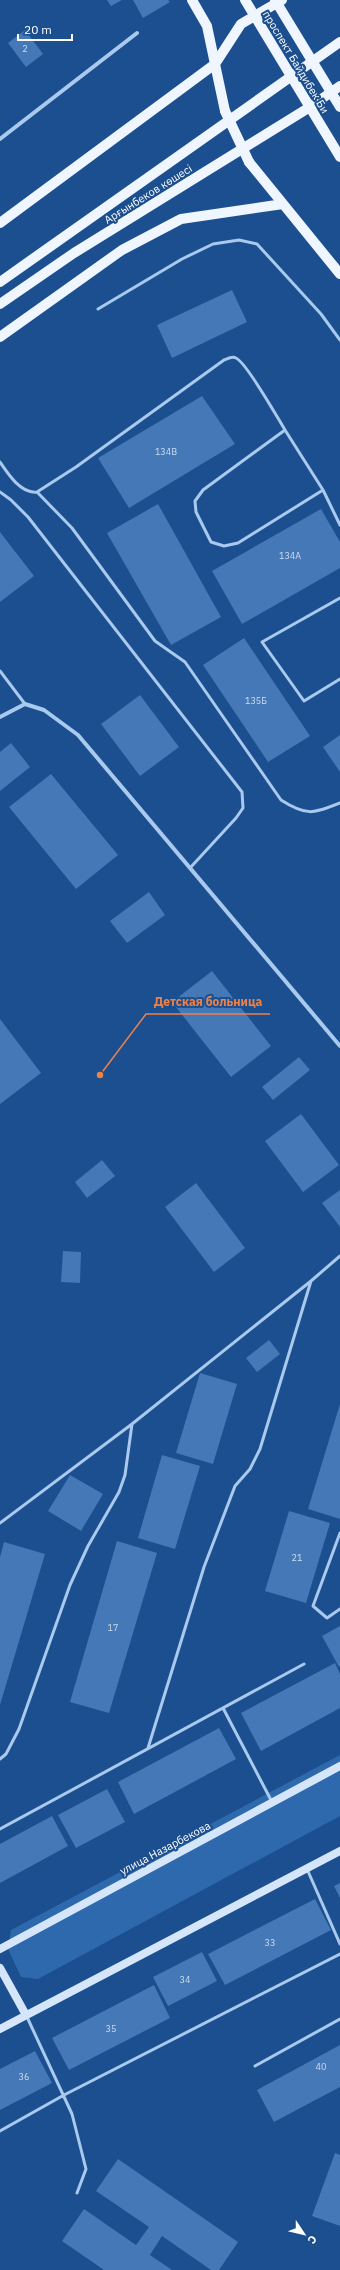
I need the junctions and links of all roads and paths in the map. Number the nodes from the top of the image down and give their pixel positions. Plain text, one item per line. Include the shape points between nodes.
1 (192, 0) edge
2 (245, 0) edge
3 (275, 0) edge
4 (282, 0) edge
5 (137, 33) dead end
6 (340, 42) edge
7 (215, 64) junction
8 (340, 86) edge
9 (340, 107) edge
10 (0, 139) edge
11 (340, 157) edge
12 (283, 204) junction
13 (0, 223) edge
14 (340, 274) edge
15 (0, 282) edge
16 (0, 304) edge
17 (98, 309) dead end
18 (0, 337) edge
19 (340, 340) edge
20 (285, 430) junction
21 (0, 462) edge
22 (323, 490) junction
23 (0, 492) edge
24 (37, 492) junction
25 (340, 525) edge
26 (340, 598) edge
27 (0, 671) edge
28 (340, 679) edge
29 (25, 704) junction
30 (0, 716) edge
31 (340, 803) edge
32 (190, 868) junction
33 (340, 1046) edge
34 (340, 1256) edge
35 (311, 1281) junction
36 (132, 1424) junction
37 (0, 1523) edge
38 (340, 1533) edge
39 (340, 1609) edge
40 (304, 1664) dead end
41 (223, 1708) junction
42 (148, 1748) junction
43 (0, 1759) edge
44 (340, 1766) edge
45 (272, 1802) junction
46 (0, 1829) edge
47 (340, 1851) edge
48 (307, 1868) junction
49 (340, 1944) edge
50 (0, 1949) edge
51 (340, 1954) edge
52 (0, 1968) edge
53 (26, 2015) junction
54 (340, 2019) edge
55 (0, 2029) edge
56 (255, 2066) dead end
57 (64, 2095) junction
58 (0, 2131) edge
59 (78, 2193) dead end

1 - 7 main road via 207,26
2 - 11 main road, проспект Байдибек Би, bridge
3 - 9 main road, bridge
4 - 7 main road via 241,24
5 - 10 street
6 - 15 main road
7 - 12 main road, bridge via 224,112 249,162
7 - 13 main road
8 - 16 main road, Арғынбеков көшесі via 298,115 74,253
12 - 14 main road
12 - 18 main road via 181,219 122,250
17 - 19 lane via 188,256 213,244 239,240 257,244 321,314
20 - 22 lane
20 - 22 lane via 203,490 195,501 196,512 211,542 224,546 238,543
20 - 24 lane via 238,359 232,357 224,360 76,467
21 - 24 lane via 23,488 30,493
22 - 25 lane
23 - 32 lane via 28,517 242,792 243,808
24 - 31 lane via 72,528 155,641 185,662 281,800 298,811 319,812
26 - 28 lane via 262,642 304,701
27 - 29 lane
29 - 30 street
29 - 32 street via 44,710 78,735
32 - 33 street
34 - 35 lane
35 - 36 lane
35 - 42 lane via 260,1449 250,1469 235,1486 204,1567
36 - 37 lane
36 - 43 lane via 125,1475 119,1492 88,1546 70,1585 19,1729 6,1754
38 - 39 lane via 314,1606 327,1618
40 - 41 lane
41 - 42 lane
41 - 45 lane
42 - 46 lane
44 - 45 street, улица Назарбекова
45 - 50 street, улица Назарбекова
47 - 48 street
48 - 49 lane
48 - 53 street
51 - 57 lane
52 - 53 street
53 - 55 street
53 - 57 lane
54 - 56 lane
57 - 58 lane
57 - 59 lane via 72,2114 86,2169

